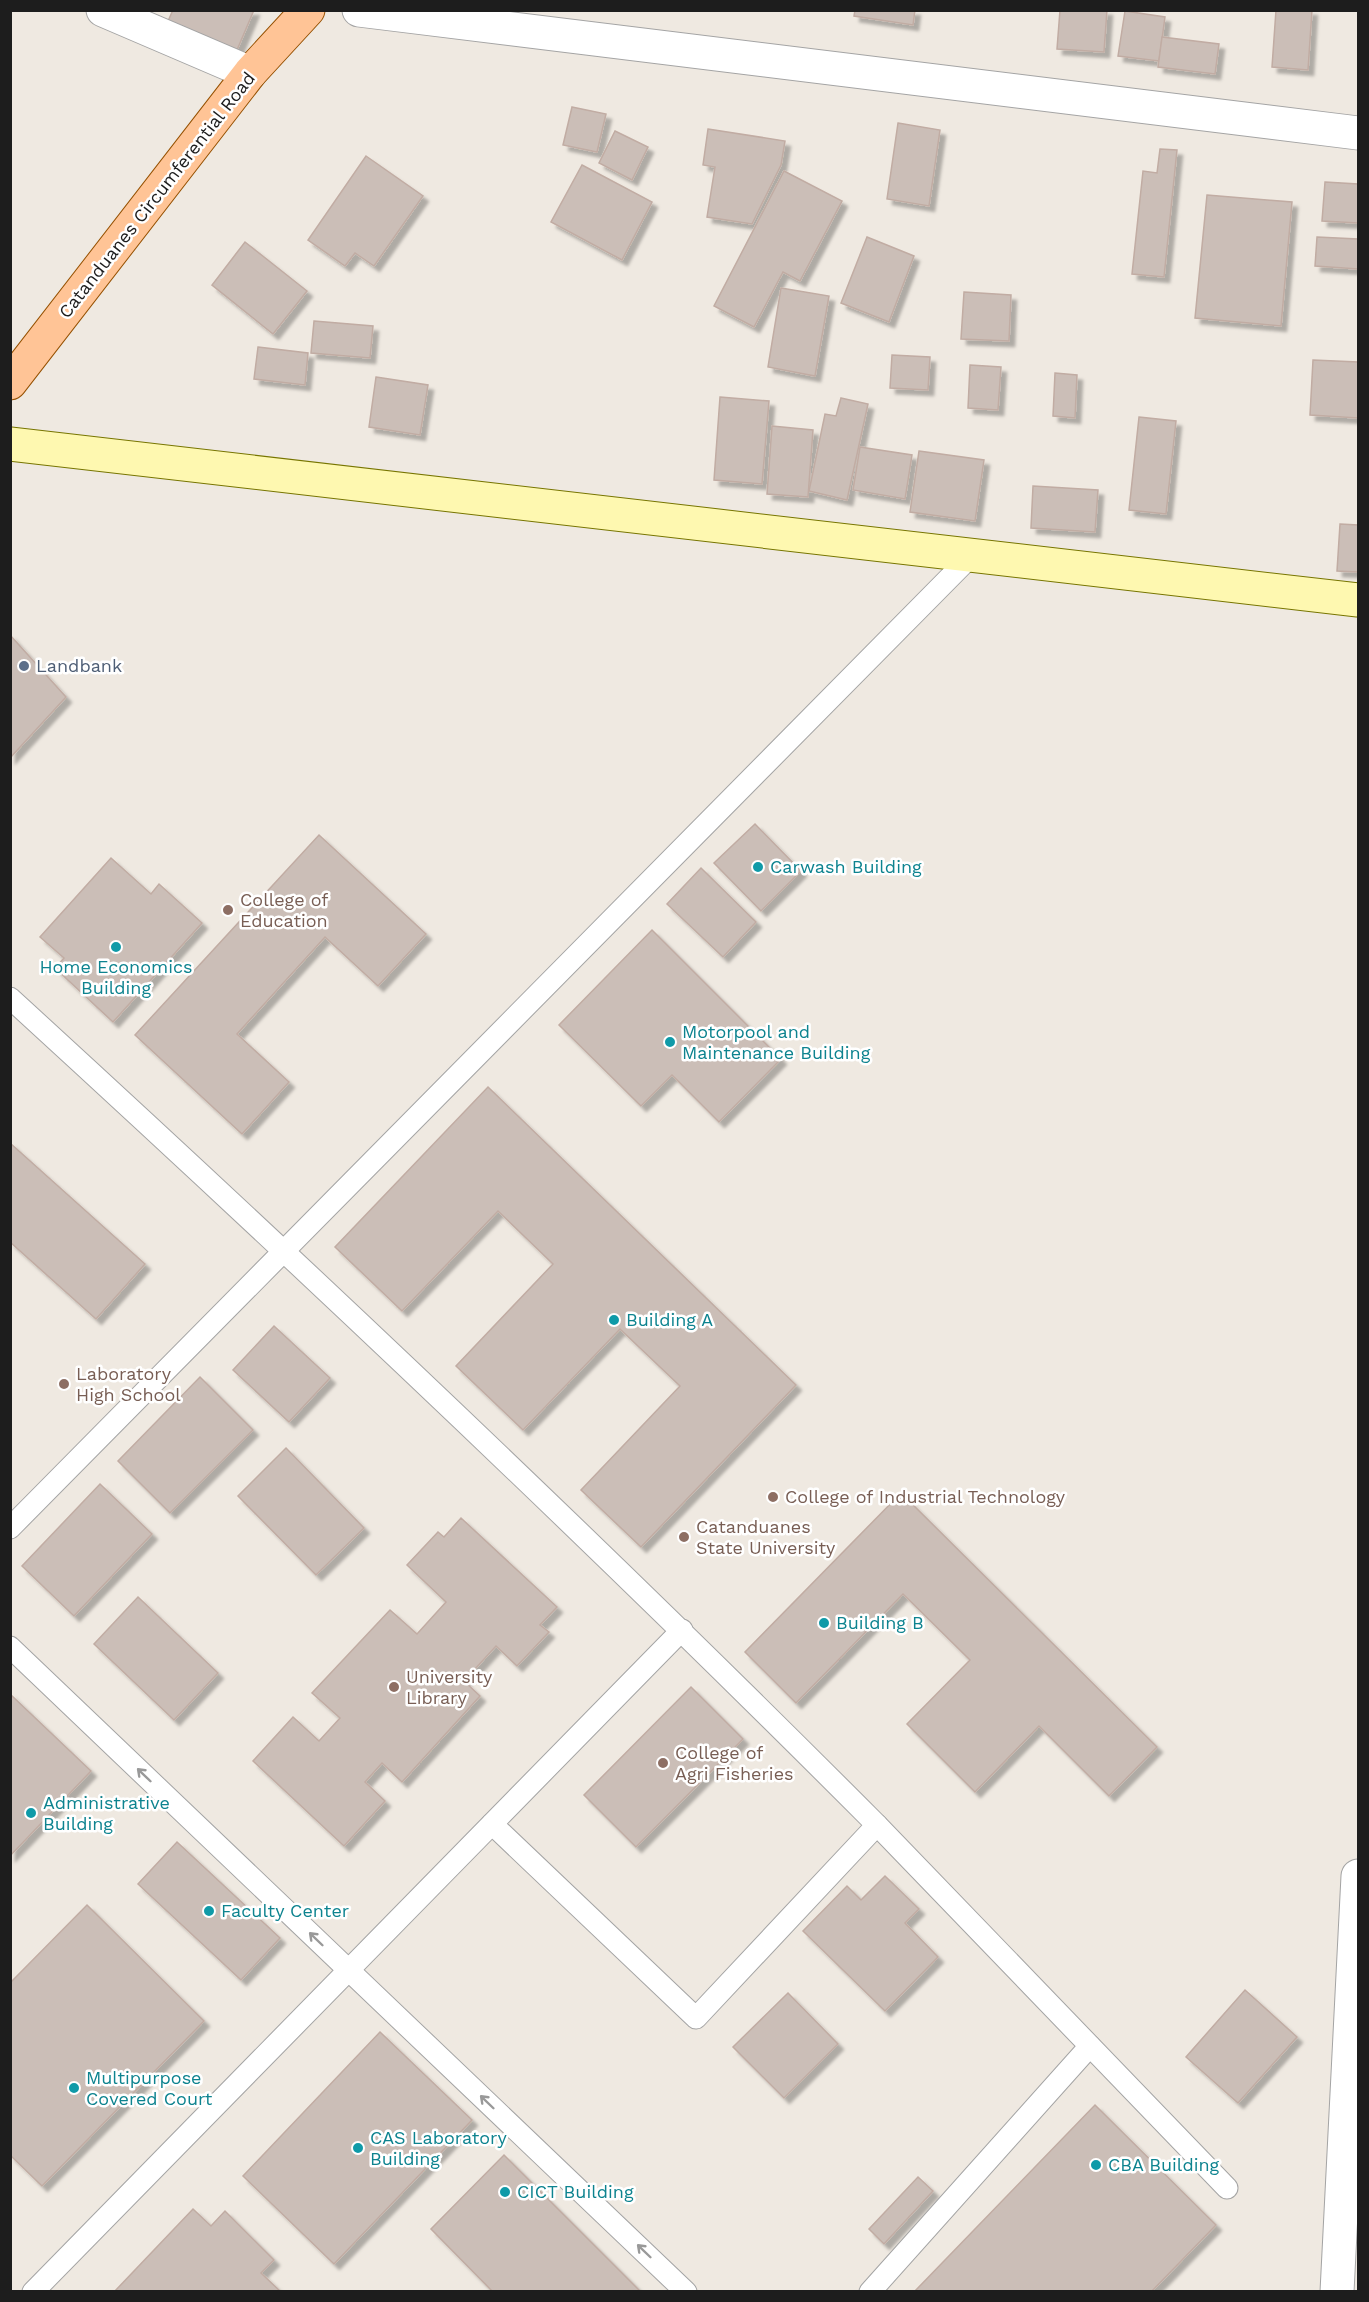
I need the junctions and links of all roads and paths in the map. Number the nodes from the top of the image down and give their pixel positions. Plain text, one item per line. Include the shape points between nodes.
1 (103, 10) edge
2 (308, 10) edge
3 (359, 10) edge
4 (250, 73) junction
5 (1359, 133) edge
6 (10, 383) edge
7 (10, 444) edge
8 (971, 556) junction
9 (1359, 600) edge
10 (10, 998) edge
11 (284, 1249) junction
12 (10, 1528) edge
13 (682, 1630) junction
14 (10, 1647) edge
15 (492, 1824) junction
16 (877, 1825) junction
17 (1359, 1876) edge
18 (348, 1970) junction
19 (1090, 2046) junction
20 (1227, 2188) dead end
21 (33, 2292) edge
22 (686, 2292) edge
23 (870, 2292) edge
24 (1337, 2292) edge

1 - 4 street
2 - 4 main road, Catanduanes Circumferential Road
3 - 5 street
4 - 6 main road, Catanduanes Circumferential Road
7 - 8 street
8 - 9 street
8 - 11 lane
10 - 11 lane
11 - 12 lane
11 - 13 lane
13 - 15 lane
13 - 16 lane
18 -> 14 lane
15 - 16 lane via 696,2018
15 - 18 lane
16 - 19 lane
17 - 24 street
18 - 21 lane
22 -> 18 lane
19 - 20 lane
19 - 23 lane

